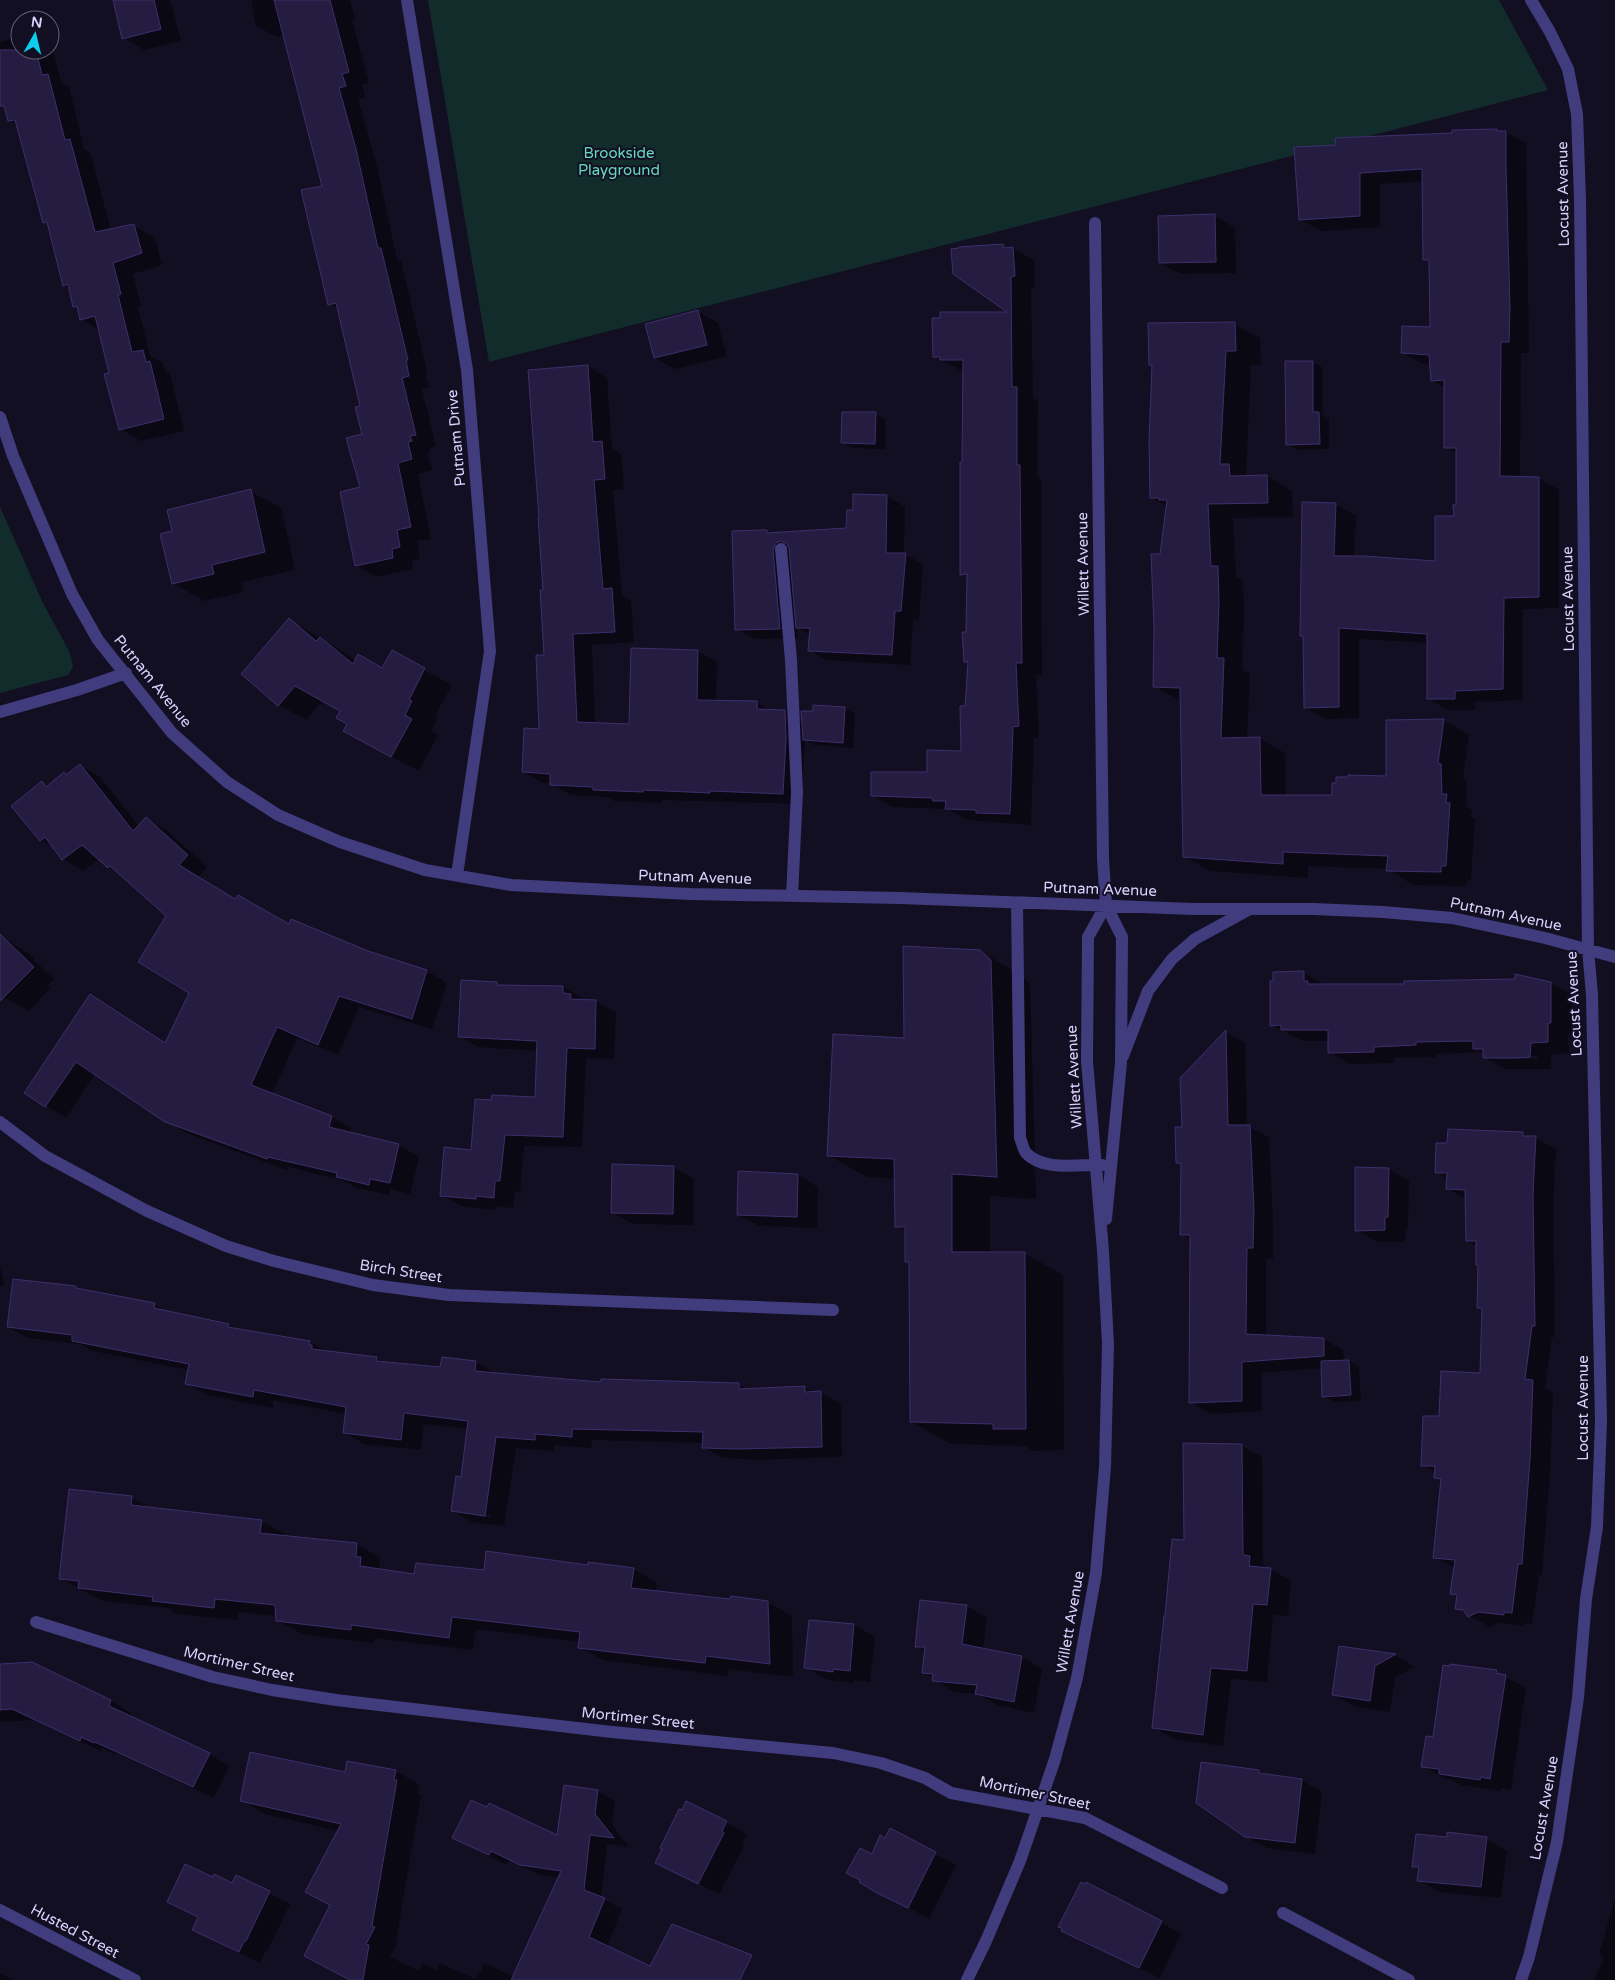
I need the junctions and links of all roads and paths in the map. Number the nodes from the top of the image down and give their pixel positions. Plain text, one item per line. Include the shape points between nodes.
1 (407, 0) edge
2 (1531, 0) edge
3 (1095, 223) dead end
4 (0, 417) edge
5 (780, 549) dead end
6 (126, 673) junction
7 (0, 712) edge
8 (457, 876) junction
9 (792, 896) junction
10 (1017, 903) junction
11 (1106, 905) junction
12 (1250, 909) junction
13 (1588, 949) junction
14 (1615, 956) edge
15 (1121, 1062) junction
16 (0, 1122) edge
17 (1096, 1165) junction
18 (1111, 1165) junction
19 (1103, 1251) junction
20 (833, 1310) dead end
21 (36, 1622) dead end
22 (1037, 1809) junction
23 (1222, 1888) dead end
24 (0, 1910) edge
25 (1283, 1913) dead end
26 (135, 1980) edge
27 (967, 1980) edge
28 (1409, 1980) edge
29 (1521, 1980) edge

1 - 8 street, Putnam Drive via 467,370 490,651
2 - 13 street, Locust Avenue via 1568,69 1577,114
3 - 11 street, Willett Avenue
4 - 6 street, Putnam Avenue via 13,456 72,594 98,640
5 - 9 street via 791,660 797,792
6 - 7 street
6 - 8 street, Putnam Avenue via 172,733 227,782 278,815 340,842 425,870
8 - 9 street, Putnam Avenue via 511,885
9 - 10 street, Putnam Avenue
10 - 11 street, Putnam Avenue
10 - 17 street via 1020,1138 1026,1152 1037,1160 1054,1166
11 - 12 street, Putnam Avenue
11 - 15 street, Willett Avenue via 1122,937
11 - 17 street, Willett Avenue via 1088,937 1087,1061
12 - 13 street, Putnam Avenue via 1383,912 1452,918
12 - 15 street via 1195,939 1172,959 1148,991
13 - 14 street, Putnam Avenue
13 - 29 street, Locust Avenue via 1592,995 1600,1411 1596,1527 1578,1698 1557,1842
15 - 18 street, Willett Avenue
16 - 20 street, Birch Street via 46,1156 147,1211 226,1246 373,1285 449,1295
17 - 18 street
17 - 19 street, Willett Avenue
18 - 19 street, Willett Avenue
19 - 22 street, Willett Avenue via 1108,1344 1106,1467 1096,1573 1077,1678 1055,1759
21 - 22 street, Mortimer Street via 214,1677 272,1690 612,1732 833,1753 890,1766 925,1778 952,1793
22 - 23 street, Mortimer Street via 1085,1818
22 - 27 street, Willett Avenue via 1020,1861
24 - 26 street, Husted Street
25 - 28 street

